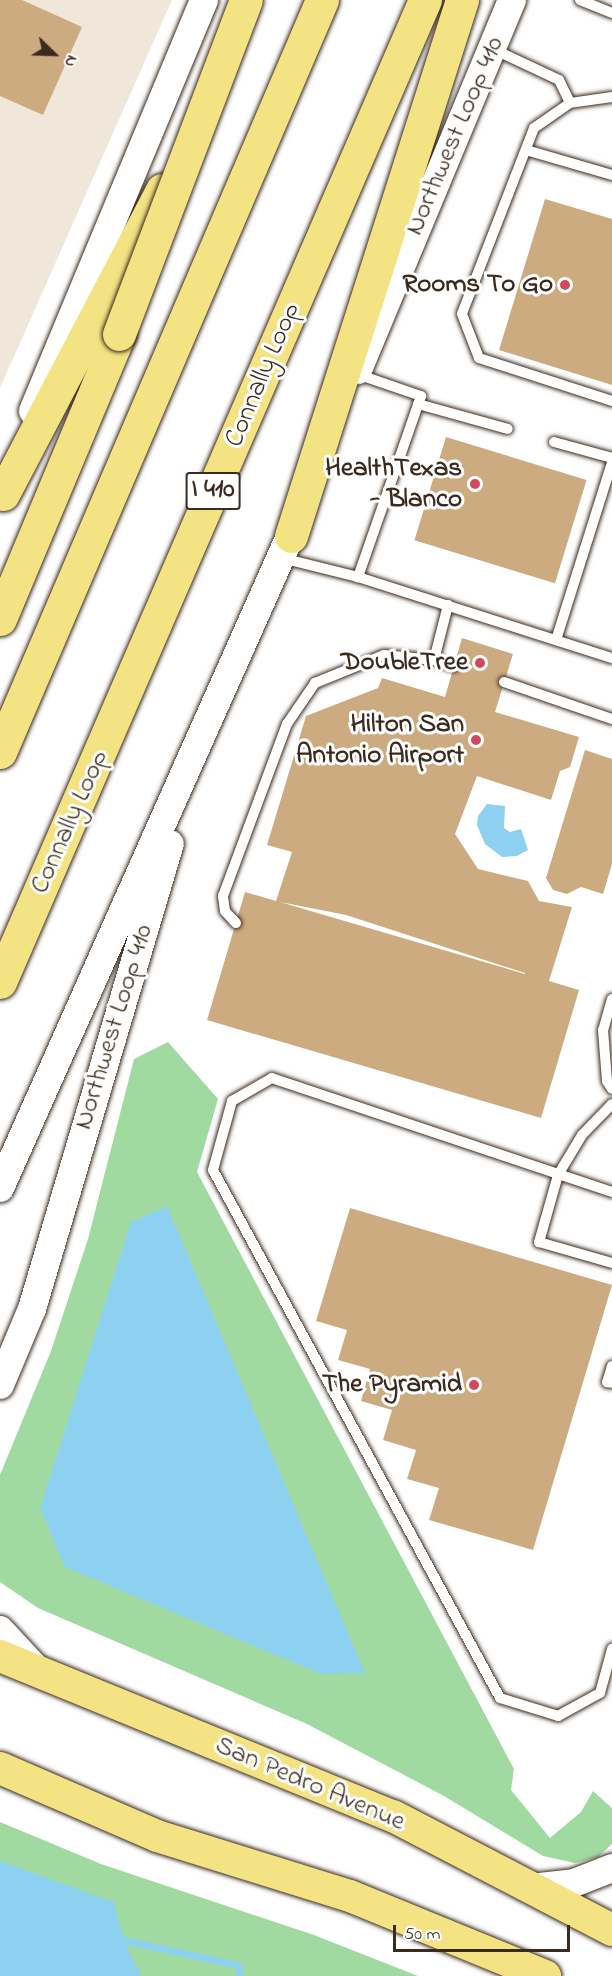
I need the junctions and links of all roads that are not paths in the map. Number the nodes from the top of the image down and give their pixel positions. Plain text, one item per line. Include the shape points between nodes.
1 (204, 0) edge
2 (246, 0) edge
3 (261, 0) edge
4 (322, 0) edge
5 (425, 0) edge
6 (462, 0) edge
7 (512, 0) edge
8 (580, 0) edge
9 (607, 8) edge
10 (491, 49) junction
11 (612, 97) edge
12 (570, 103) junction
13 (526, 150) junction
14 (612, 175) edge
15 (357, 374) junction
16 (612, 401) edge
17 (418, 404) junction
18 (508, 429) dead end
19 (554, 442) dead end
20 (612, 460) edge
21 (1, 497) edge
22 (286, 547) junction
23 (358, 577) junction
24 (448, 605) junction
25 (0, 619) edge
26 (556, 640) junction
27 (612, 658) edge
28 (434, 660) junction
29 (454, 666) dead end
30 (230, 670) junction
31 (504, 682) dead end
32 (612, 719) edge
33 (0, 752) edge
34 (236, 923) dead end
35 (0, 982) edge
36 (612, 999) edge
37 (612, 1089) edge
38 (612, 1104) edge
39 (558, 1175) junction
40 (0, 1188) edge
41 (612, 1192) edge
42 (612, 1263) edge
43 (612, 1366) edge
44 (612, 1383) edge
45 (0, 1385) edge
46 (0, 1630) edge
47 (612, 1649) edge
48 (0, 1656) edge
49 (39, 1672) junction
50 (0, 1768) edge
51 (612, 1868) edge
52 (531, 1888) junction
53 (612, 1930) edge
54 (470, 1946) junction
55 (499, 1976) edge
56 (545, 1976) edge

1 - 21 main road via 55,353
2 - 25 highway, bridge via 119,334
3 - 21 highway
4 - 33 highway
5 - 35 highway, Connally Loop / I 410
6 - 22 highway
7 - 10 main road, Northwest Loop 410
8 - 9 lane
10 - 12 lane via 559,80
10 - 15 main road, Northwest Loop 410
11 - 12 lane
12 - 13 lane via 534,129
13 - 14 lane
13 - 16 lane via 462,314 479,358
15 - 17 lane via 421,396
15 - 22 main road, Northwest Loop 410
17 - 18 lane
17 - 23 lane
19 - 20 lane
20 - 26 lane
22 - 23 lane
22 - 30 main road, Northwest Loop 410
23 - 24 lane
24 - 26 lane
24 - 28 lane
26 - 27 lane
28 - 29 lane
28 - 34 lane via 384,655 315,683 287,724 235,857 223,896 225,911
30 - 40 main road, Northwest Loop 410
30 - 45 main road, Northwest Loop 410 via 160,875 32,1309
31 - 32 lane
36 - 37 lane via 603,1030 607,1081
38 - 39 lane via 582,1135
39 - 41 lane
39 - 42 lane via 539,1242
39 - 47 lane via 272,1078 232,1101 213,1170 500,1698 558,1716 600,1693
43 - 44 lane via 607,1382
46 - 49 main road
48 - 49 main road, San Pedro Avenue
49 - 52 main road, San Pedro Avenue via 393,1816
50 - 54 main road via 157,1836 350,1896
51 - 52 main road via 574,1883
52 - 53 main road, San Pedro Avenue
54 - 55 main road
54 - 56 main road

